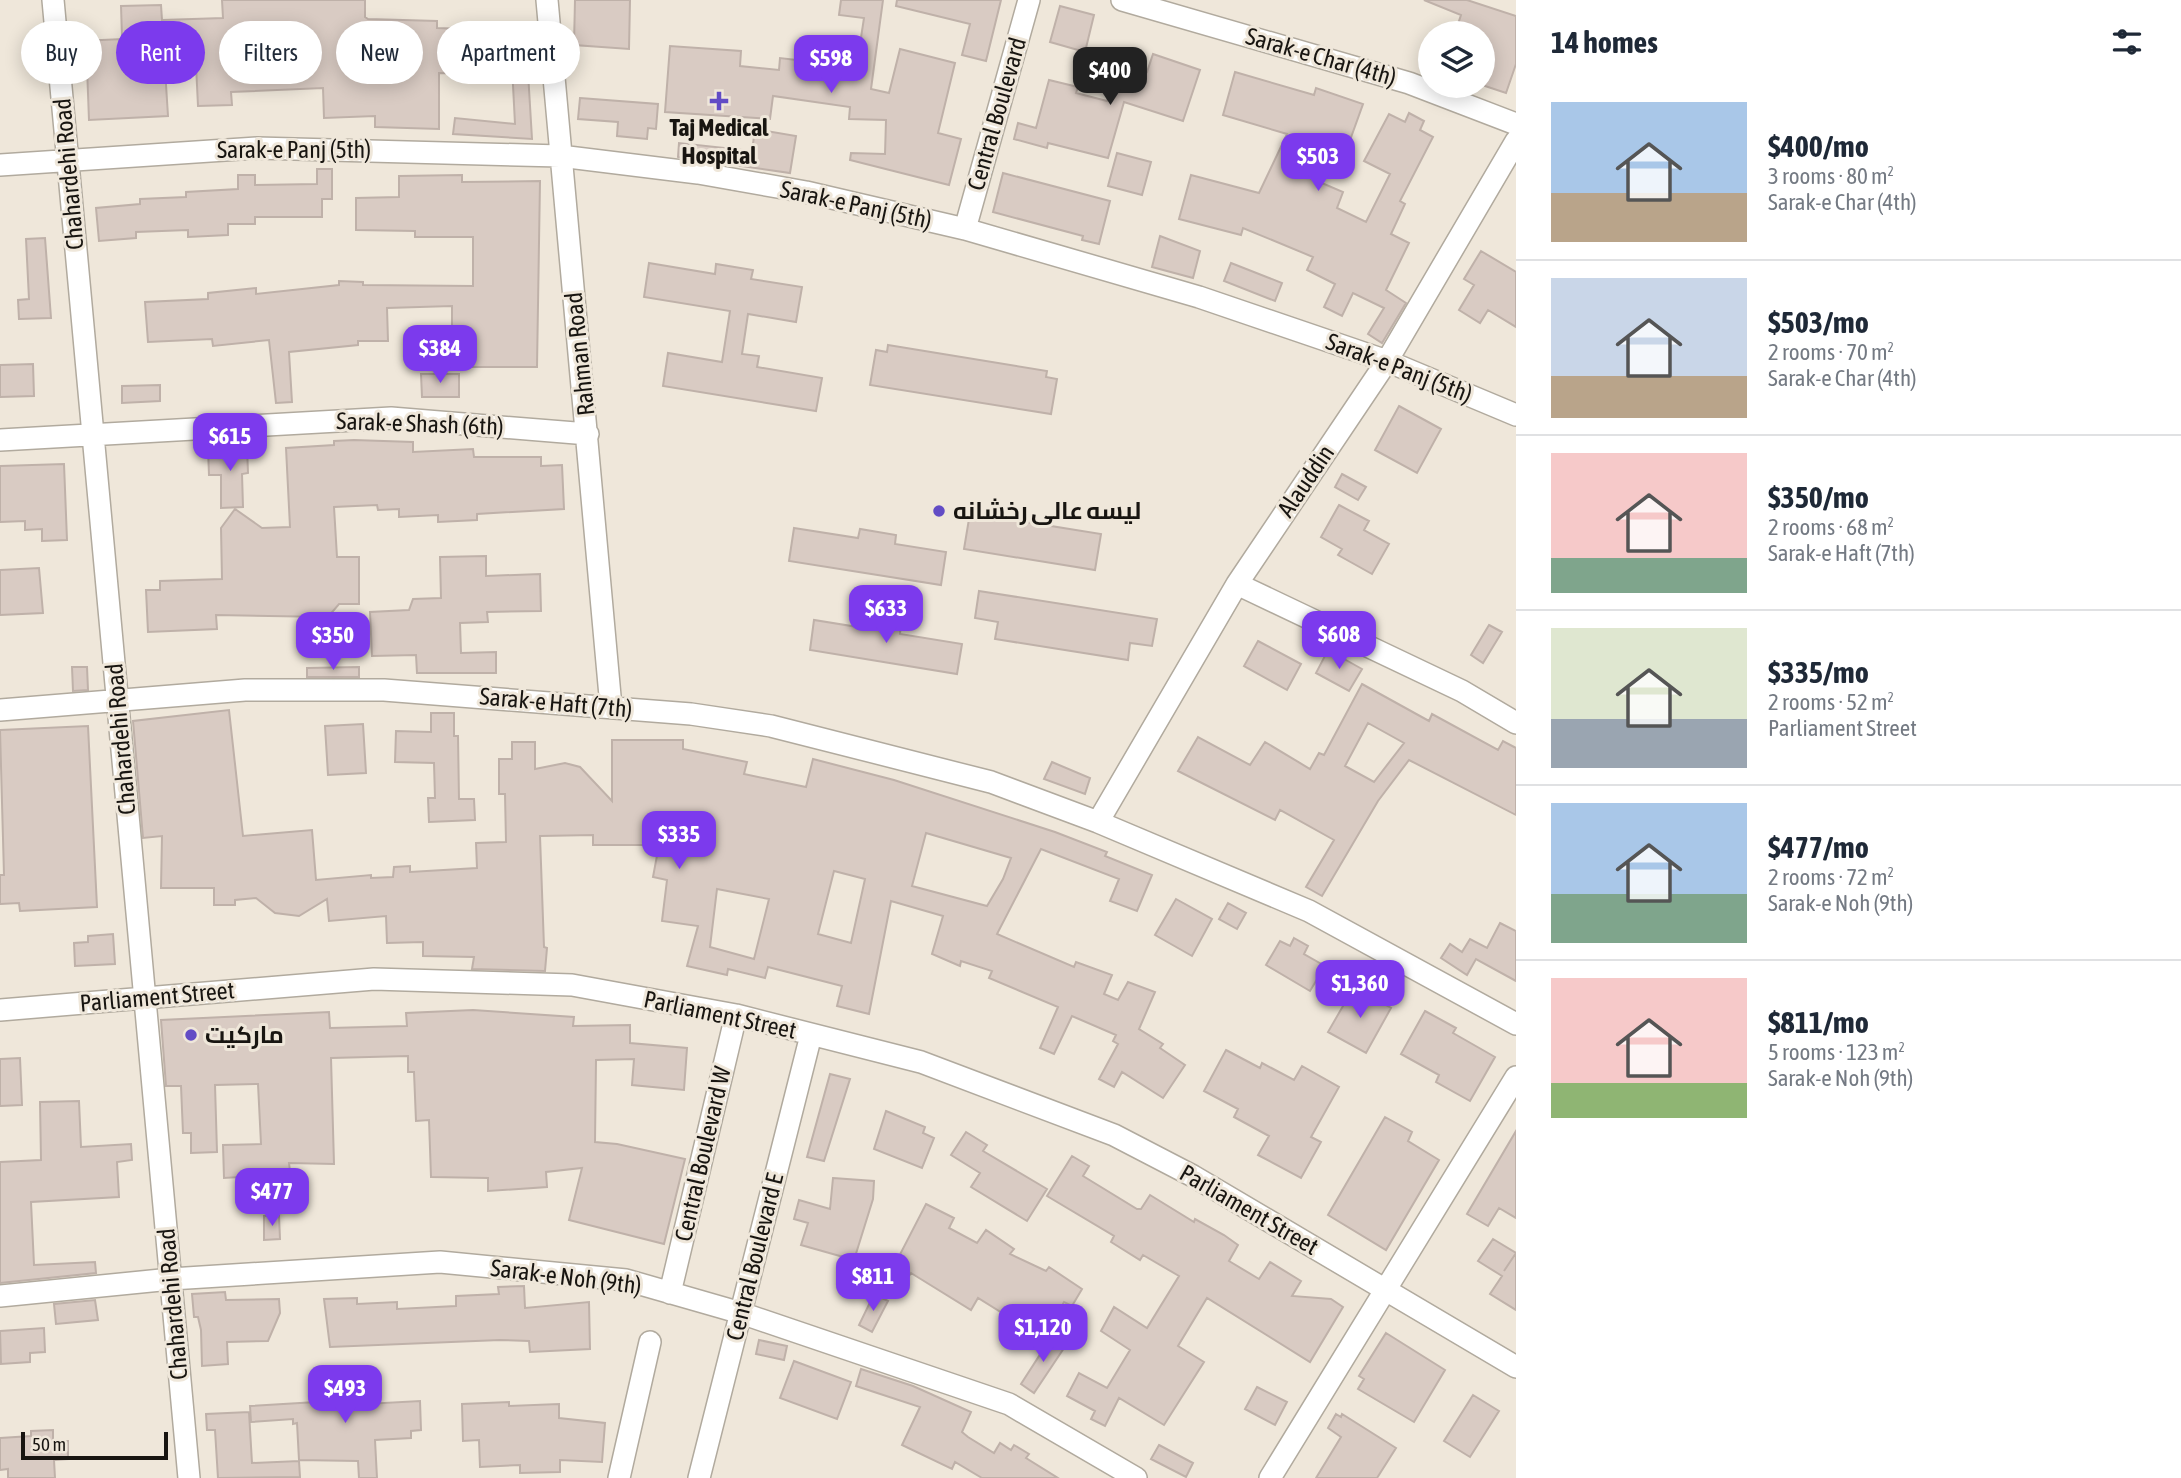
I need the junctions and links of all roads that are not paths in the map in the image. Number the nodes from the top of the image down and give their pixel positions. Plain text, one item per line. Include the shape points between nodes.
1 (53, 0) edge
2 (547, 0) edge
3 (1029, 0) edge
4 (1122, 0) edge
5 (1516, 124) edge
6 (1516, 141) edge
7 (561, 156) junction
8 (68, 158) junction
9 (0, 165) edge
10 (965, 229) junction
11 (1387, 360) junction
12 (1516, 415) edge
13 (93, 433) junction
14 (588, 434) junction
15 (0, 440) edge
16 (1237, 584) junction
17 (117, 698) junction
18 (611, 708) junction
19 (0, 710) edge
20 (1516, 723) edge
21 (1098, 822) junction
22 (145, 998) junction
23 (0, 1010) edge
24 (736, 1015) junction
25 (1516, 1024) edge
26 (811, 1035) junction
27 (1516, 1077) edge
28 (171, 1279) junction
29 (1384, 1289) junction
30 (670, 1293) junction
31 (0, 1296) edge
32 (741, 1313) junction
33 (650, 1342) dead end
34 (1516, 1367) edge
35 (189, 1478) edge
36 (619, 1478) edge
37 (699, 1478) edge
38 (1136, 1478) edge
39 (1270, 1478) edge

1 - 8 street, Chahardehi Road
2 - 7 street, Rahman Road
3 - 10 street, Central Boulevard
4 - 5 street, Sarak-e Char (4th) via 1409,83
6 - 11 street, Alauddin
7 - 8 street, Sarak-e Panj (5th) via 257,148
7 - 10 street, Sarak-e Panj (5th) via 793,190
7 - 14 street, Rahman Road
8 - 9 street, Sarak-e Panj (5th)
8 - 13 street, Chahardehi Road
10 - 11 street, Sarak-e Panj (5th) via 1199,297
11 - 12 street, Sarak-e Panj (5th)
11 - 16 street, Alauddin
13 - 14 street, Sarak-e Shash (6th) via 391,418
13 - 15 street, Sarak-e Shash (6th)
13 - 17 street, Chahardehi Road
14 - 18 street, Rahman Road
16 - 20 street via 1462,691
16 - 21 street, Alauddin
17 - 18 street, Sarak-e Haft (7th) via 246,690 384,690
17 - 19 street, Sarak-e Haft (7th)
17 - 22 street, Chahardehi Road
18 - 21 street, Sarak-e Haft (7th) via 771,726 991,782
21 - 25 street, Sarak-e Haft (7th) via 1309,911
22 - 23 street, Parliament Street
22 - 24 street, Parliament Street via 374,979 572,985
22 - 28 street, Chahardehi Road
24 - 26 street, Parliament Street
24 - 30 street, Central Boulevard W
26 - 29 street, Parliament Street via 921,1062 1114,1135 1193,1176
26 - 32 street, Central Boulevard E
27 - 29 street
28 - 30 street, Sarak-e Noh (9th) via 440,1262 626,1280
28 - 31 street, Sarak-e Noh (9th)
28 - 35 street, Chahardehi Road
29 - 34 street, Parliament Street
29 - 39 street
30 - 32 street, Sarak-e Noh (9th)
32 - 37 street, Central Boulevard E
32 - 38 street, Sarak-e Noh (9th) via 1009,1404
33 - 36 street

